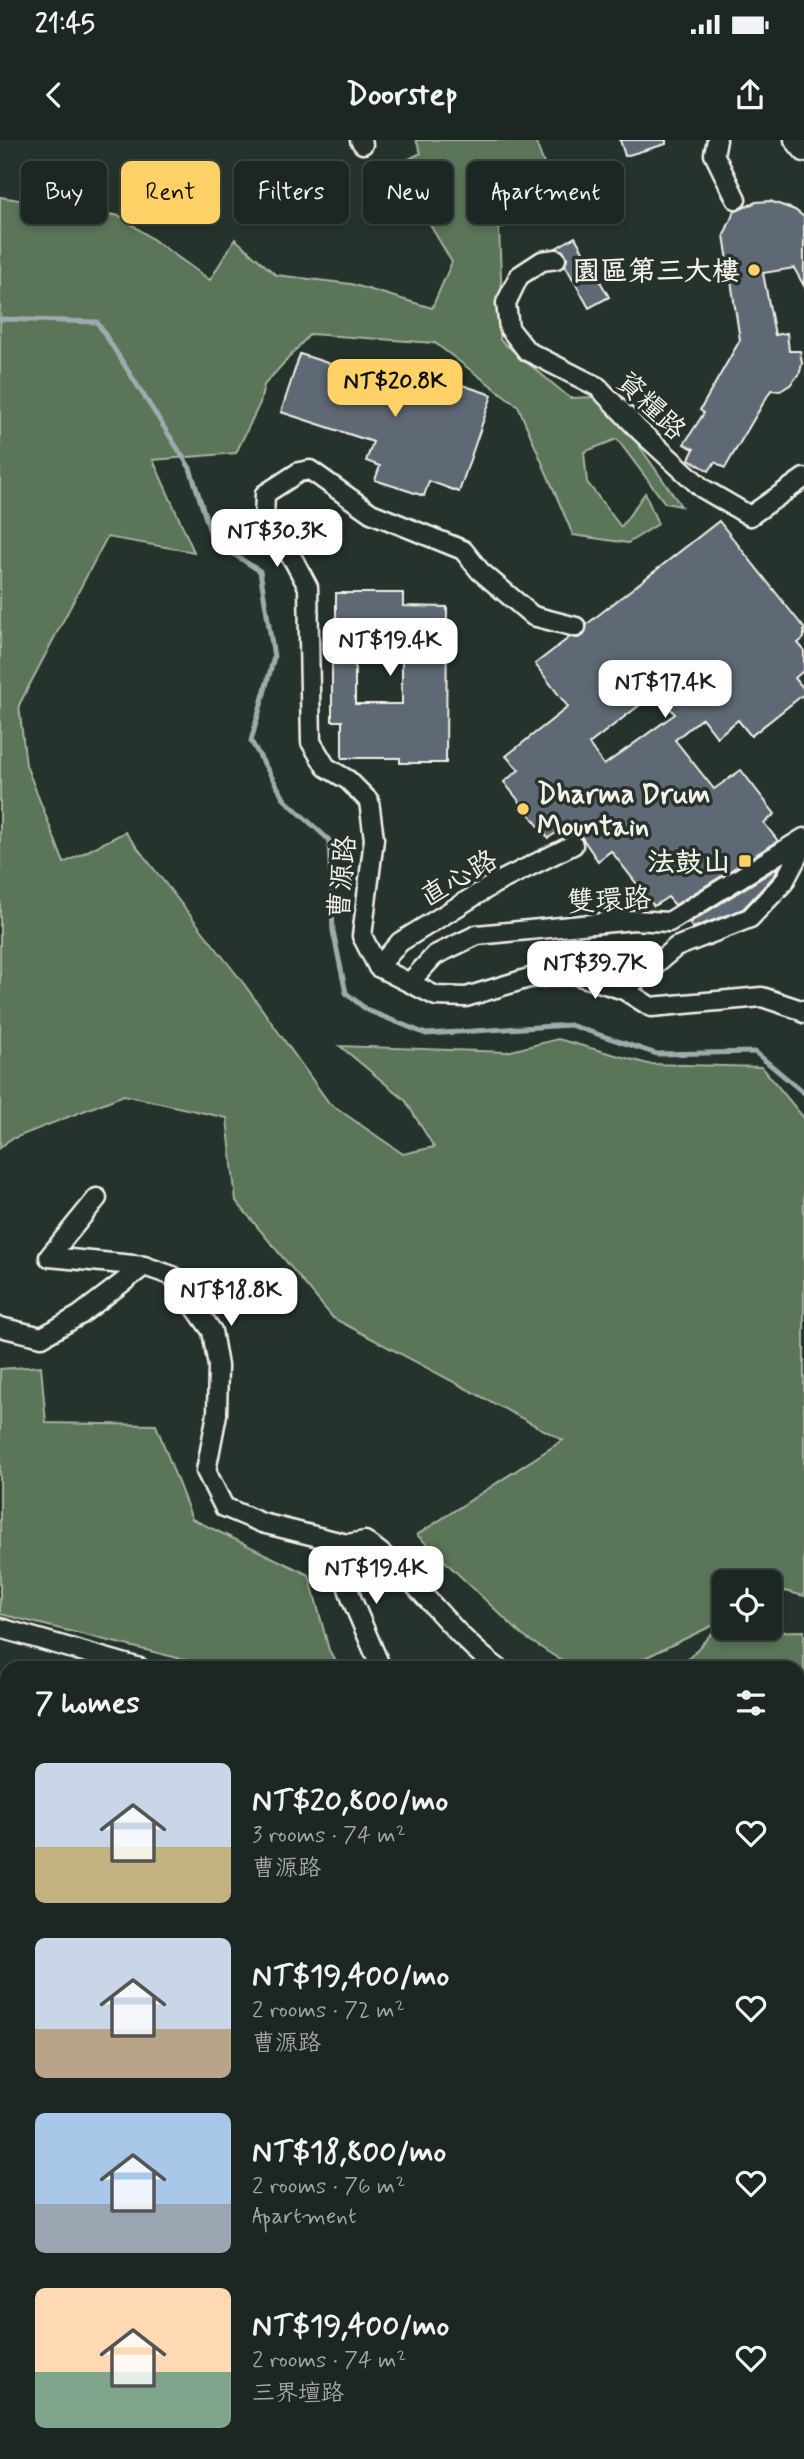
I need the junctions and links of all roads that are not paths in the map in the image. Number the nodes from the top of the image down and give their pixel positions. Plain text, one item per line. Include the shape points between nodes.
1 (717, 140) edge
2 (794, 140) edge
3 (804, 152) edge
4 (736, 199) dead end
5 (556, 259) dead end
6 (804, 478) edge
7 (576, 627) dead end
8 (804, 838) edge
9 (804, 844) edge
10 (573, 845) dead end
11 (648, 921) junction
12 (676, 947) junction
13 (378, 967) junction
14 (410, 982) junction
15 (624, 990) junction
16 (804, 1013) edge
17 (96, 1198) dead end
18 (144, 1265) junction
19 (0, 1327) edge
20 (347, 1544) junction
21 (0, 1628) edge
22 (116, 1661) edge
23 (378, 1661) edge
24 (489, 1661) edge

1 - 4 street via 715,154
2 - 3 street
5 - 6 street, 資糧路 via 542,261 519,276 506,303 509,328 527,351 598,387 702,488 750,516
7 - 13 street, 曹源路 via 533,616 480,571 463,550 370,513 310,470 265,494 264,520 308,587 311,742 326,767 369,801 374,839 362,936
8 - 11 street, 雙環路 via 669,922
9 - 12 street via 784,881 750,918
10 - 13 street, 直心路 via 494,884 400,942
11 - 12 street
11 - 14 street, 雙環路 via 477,935 435,955
12 - 15 street
13 - 14 street
14 - 15 street via 436,996 466,998 529,978 573,974
15 - 16 street via 651,1007 762,997
17 - 18 street via 49,1257
18 - 19 street via 80,1315 42,1337
18 - 20 street via 173,1276 212,1331 218,1366 217,1414 206,1471 225,1507 262,1523
20 - 23 street via 339,1561
20 - 24 street via 365,1541 379,1550
21 - 22 street

